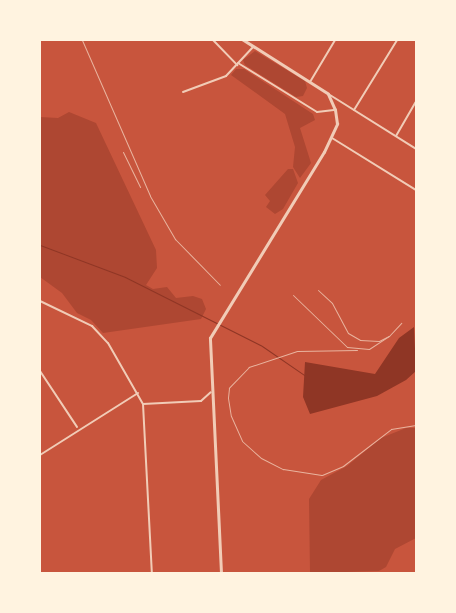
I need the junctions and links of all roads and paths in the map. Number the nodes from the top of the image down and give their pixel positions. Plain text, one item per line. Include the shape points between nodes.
1 (213, 40) edge
2 (243, 40) edge
3 (335, 40) edge
4 (397, 40) edge
5 (253, 47) junction
6 (238, 64) junction
7 (310, 82) junction
8 (183, 92) dead end
9 (328, 94) junction
10 (416, 102) edge
11 (335, 110) junction
12 (354, 110) junction
13 (396, 136) junction
14 (332, 138) junction
15 (416, 148) edge
16 (416, 190) edge
17 (40, 301) edge
18 (40, 370) edge
19 (211, 392) junction
20 (138, 393) junction
21 (143, 404) junction
22 (78, 428) junction
23 (40, 455) edge
24 (152, 573) edge
25 (221, 573) edge

1 - 6 street
2 - 5 street
3 - 7 street
4 - 12 street
5 - 6 street
5 - 7 street
6 - 8 street via 226,76
6 - 11 street via 317,112
7 - 9 street
9 - 11 street
9 - 12 street
10 - 13 street
11 - 14 street via 337,124
12 - 13 street
13 - 15 street
14 - 16 street
14 - 19 street via 215,328 209,345
17 - 20 street via 92,326 108,343
18 - 22 street
19 - 21 street via 201,401
19 - 25 street
20 - 21 street
20 - 22 street
21 - 24 street
22 - 23 street

